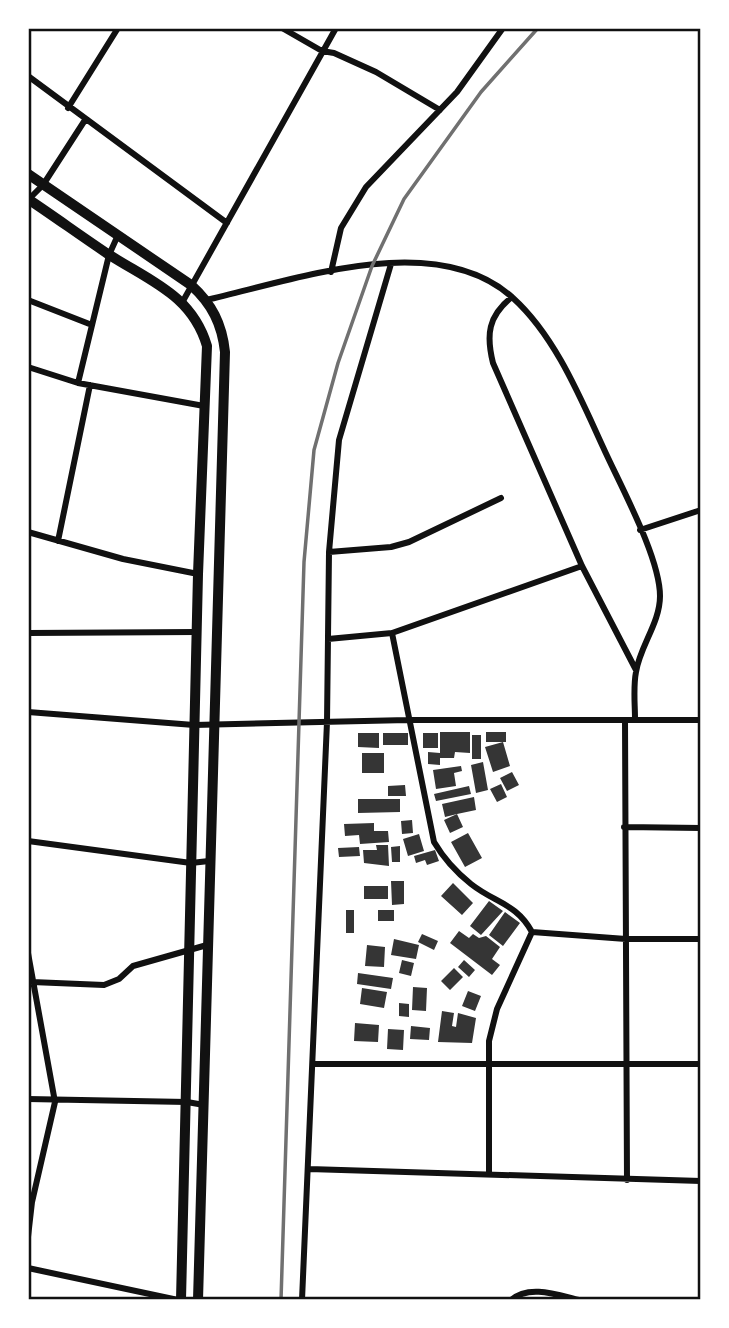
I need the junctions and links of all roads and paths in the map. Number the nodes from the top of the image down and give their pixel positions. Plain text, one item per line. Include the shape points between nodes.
1 (118, 28) edge
2 (282, 28) edge
3 (336, 28) edge
4 (503, 28) edge
5 (322, 51) junction
6 (28, 76) edge
7 (68, 108) junction
8 (440, 110) junction
9 (85, 120) junction
10 (28, 174) edge
11 (43, 185) junction
12 (29, 199) edge
13 (227, 223) junction
14 (118, 235) junction
15 (109, 254) junction
16 (391, 264) junction
17 (331, 272) junction
18 (191, 285) junction
19 (512, 297) junction
20 (28, 300) edge
21 (206, 300) junction
22 (183, 301) junction
23 (92, 326) junction
24 (28, 367) edge
25 (78, 383) junction
26 (90, 385) junction
27 (204, 406) junction
28 (203, 438) junction
29 (222, 442) junction
30 (501, 498) dead end
31 (701, 510) edge
32 (640, 530) junction
33 (28, 532) edge
34 (199, 539) junction
35 (58, 541) junction
36 (219, 542) junction
37 (329, 552) junction
38 (582, 566) junction
39 (198, 574) junction
40 (196, 632) junction
41 (28, 633) edge
42 (392, 633) junction
43 (328, 639) junction
44 (636, 670) junction
45 (28, 712) edge
46 (635, 719) junction
47 (408, 720) junction
48 (625, 720) junction
49 (701, 720) edge
50 (327, 722) junction
51 (194, 725) junction
52 (213, 725) junction
53 (624, 827) junction
54 (701, 828) edge
55 (28, 841) edge
56 (209, 861) junction
57 (191, 863) junction
58 (532, 932) junction
59 (626, 939) junction
60 (701, 939) edge
61 (207, 945) junction
62 (188, 951) junction
63 (28, 953) edge
64 (32, 982) junction
65 (205, 1026) junction
66 (187, 1027) junction
67 (489, 1063) junction
68 (626, 1063) junction
69 (314, 1064) junction
70 (701, 1064) edge
71 (28, 1099) edge
72 (55, 1102) junction
73 (187, 1102) junction
74 (204, 1105) junction
75 (309, 1169) junction
76 (489, 1174) junction
77 (627, 1180) junction
78 (701, 1181) edge
79 (30, 1201) edge
80 (184, 1204) junction
81 (201, 1204) junction
82 (28, 1237) edge
83 (28, 1268) edge
84 (179, 1300) edge
85 (198, 1300) edge
86 (302, 1300) edge
87 (511, 1300) edge
88 (579, 1300) edge

1 - 7 street
2 - 5 street
3 - 5 street
4 - 8 street
5 - 8 street via 376,72
5 - 13 street
6 - 7 street
7 - 9 street
8 - 17 street via 366,187 341,228
9 - 11 street
9 - 13 street
10 - 11 highway
11 - 12 street
11 - 14 highway
12 - 15 highway
13 - 18 street
14 - 15 street
14 - 18 highway
15 - 22 highway
15 - 23 street
16 - 17 street
16 - 19 street via 414,261 461,268
16 - 37 street via 339,440
17 - 21 street
18 - 21 highway
18 - 22 street
19 - 32 street via 545,336 571,381
19 - 38 street via 496,309 491,324 488,341 493,363
20 - 23 street
21 - 29 highway via 218,320 225,352
22 - 27 highway via 207,346
23 - 25 street
24 - 25 street
25 - 26 street
26 - 27 street
26 - 35 street
27 - 28 highway
28 - 29 highway
28 - 34 highway
29 - 36 highway
30 - 37 street via 409,542
31 - 32 street
32 - 44 street via 660,595
33 - 35 street
34 - 36 highway
34 - 39 highway
35 - 39 street
36 - 52 highway
37 - 43 street
38 - 42 street
38 - 44 street
39 - 40 highway
40 - 41 street
40 - 51 highway
42 - 43 street
42 - 47 street
43 - 50 street
44 - 46 street
45 - 51 street
46 - 48 street
46 - 49 street
47 - 48 street
47 - 50 street
47 - 58 street via 434,842 472,886 524,917
48 - 53 street
50 - 52 street
50 - 69 street
51 - 52 street
51 - 57 highway
52 - 56 highway
53 - 54 street
53 - 59 street
55 - 57 street
56 - 57 street
56 - 61 highway
57 - 62 highway
58 - 59 street
58 - 67 street via 497,1009
59 - 60 street
59 - 68 street
61 - 62 street
61 - 65 highway
62 - 64 street via 133,966 104,985
62 - 66 highway
63 - 64 street
64 - 72 street
65 - 66 highway
65 - 74 highway
66 - 73 highway
67 - 68 street
67 - 69 street
67 - 76 street
68 - 70 street
68 - 77 street
69 - 75 street
71 - 72 street
72 - 73 street
72 - 79 street
73 - 74 street
73 - 80 highway
74 - 81 highway
75 - 76 street
75 - 86 street
76 - 77 street
77 - 78 street
79 - 82 street
80 - 81 highway
80 - 84 highway
81 - 85 highway
83 - 84 street
87 - 88 street via 518,1294 551,1292

